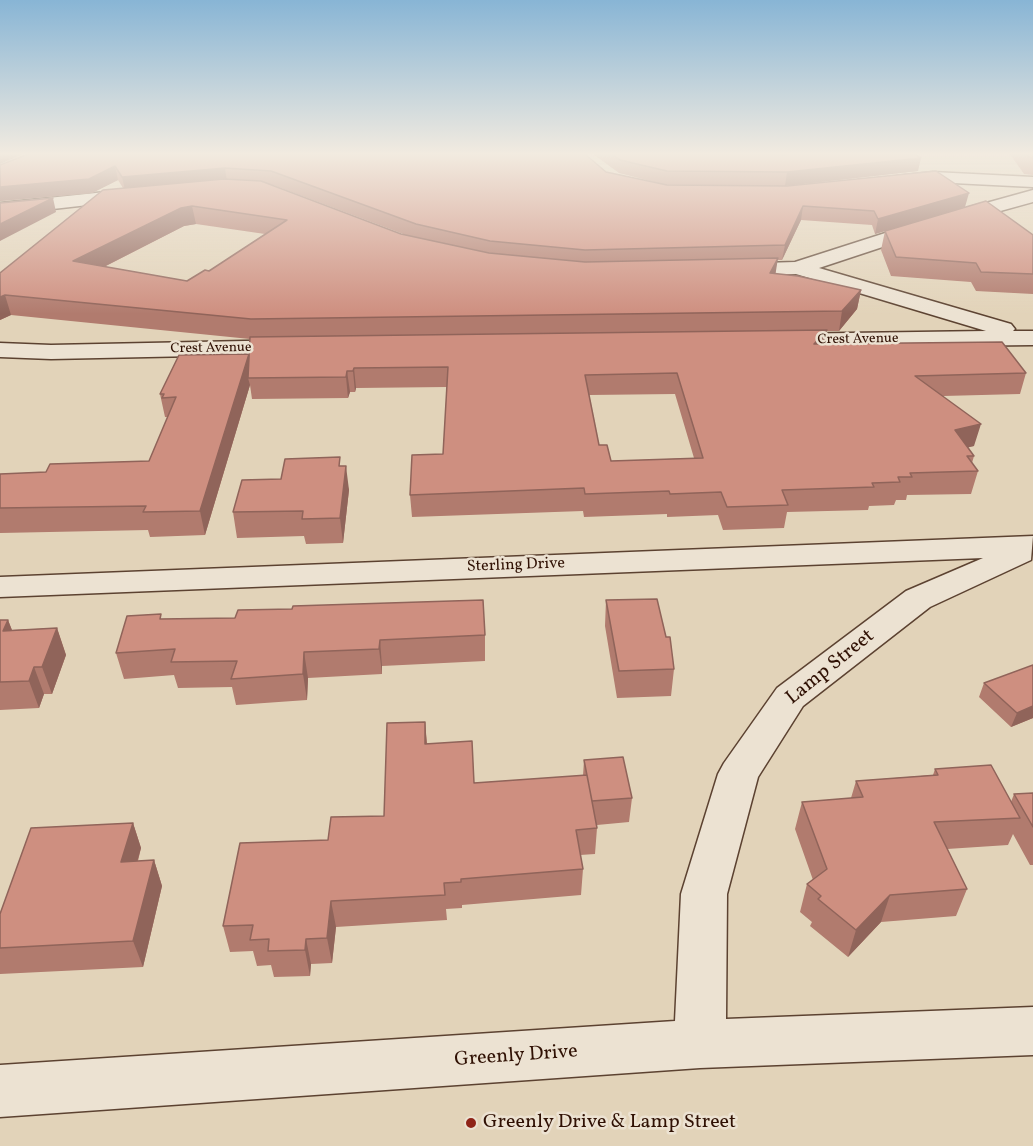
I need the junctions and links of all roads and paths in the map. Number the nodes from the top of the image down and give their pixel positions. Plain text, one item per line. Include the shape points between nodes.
1 (15, 207) edge
2 (991, 207) edge
3 (0, 209) edge
4 (797, 268) junction
5 (715, 270) edge
6 (1033, 338) edge
7 (760, 341) edge
8 (319, 347) edge
9 (0, 350) edge
10 (1033, 547) edge
11 (0, 587) edge
12 (1033, 1031) edge
13 (700, 1044) junction
14 (0, 1091) edge

1 - 3 street
2 - 4 street
4 - 5 street
4 - 6 street
6 - 7 street, Crest Avenue
8 - 9 street, Crest Avenue
10 - 11 street, Sterling Drive
10 - 13 street, Lamp Street via 918,599 799,690 790,697 738,774 704,894
12 - 13 street, Greenly Drive
13 - 14 street, Greenly Drive

